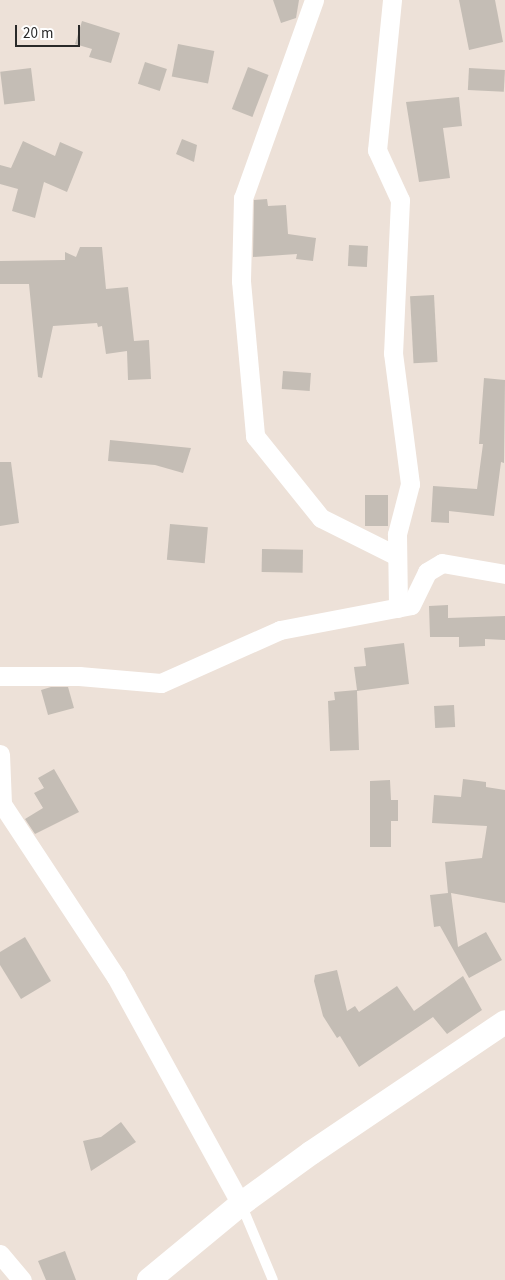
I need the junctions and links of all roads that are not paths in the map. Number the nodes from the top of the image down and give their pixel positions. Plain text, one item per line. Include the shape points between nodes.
1 (314, 0) edge
2 (392, 0) edge
3 (397, 556) junction
4 (505, 574) edge
5 (398, 608) junction
6 (0, 676) edge
7 (0, 754) edge
8 (1, 802) edge
9 (505, 1022) edge
10 (241, 1204) junction
11 (0, 1254) edge
12 (22, 1280) edge
13 (149, 1280) edge
14 (273, 1280) edge

1 - 3 street via 244,198 241,281 255,436 321,518
2 - 3 street via 377,150 400,200 394,353 410,484 397,534
3 - 5 street
4 - 5 street via 442,563 427,572 411,605
5 - 6 street via 280,630 161,683 79,676
7 - 8 street
8 - 10 street via 116,977
9 - 10 street
10 - 13 street
10 - 14 lane
11 - 12 street

